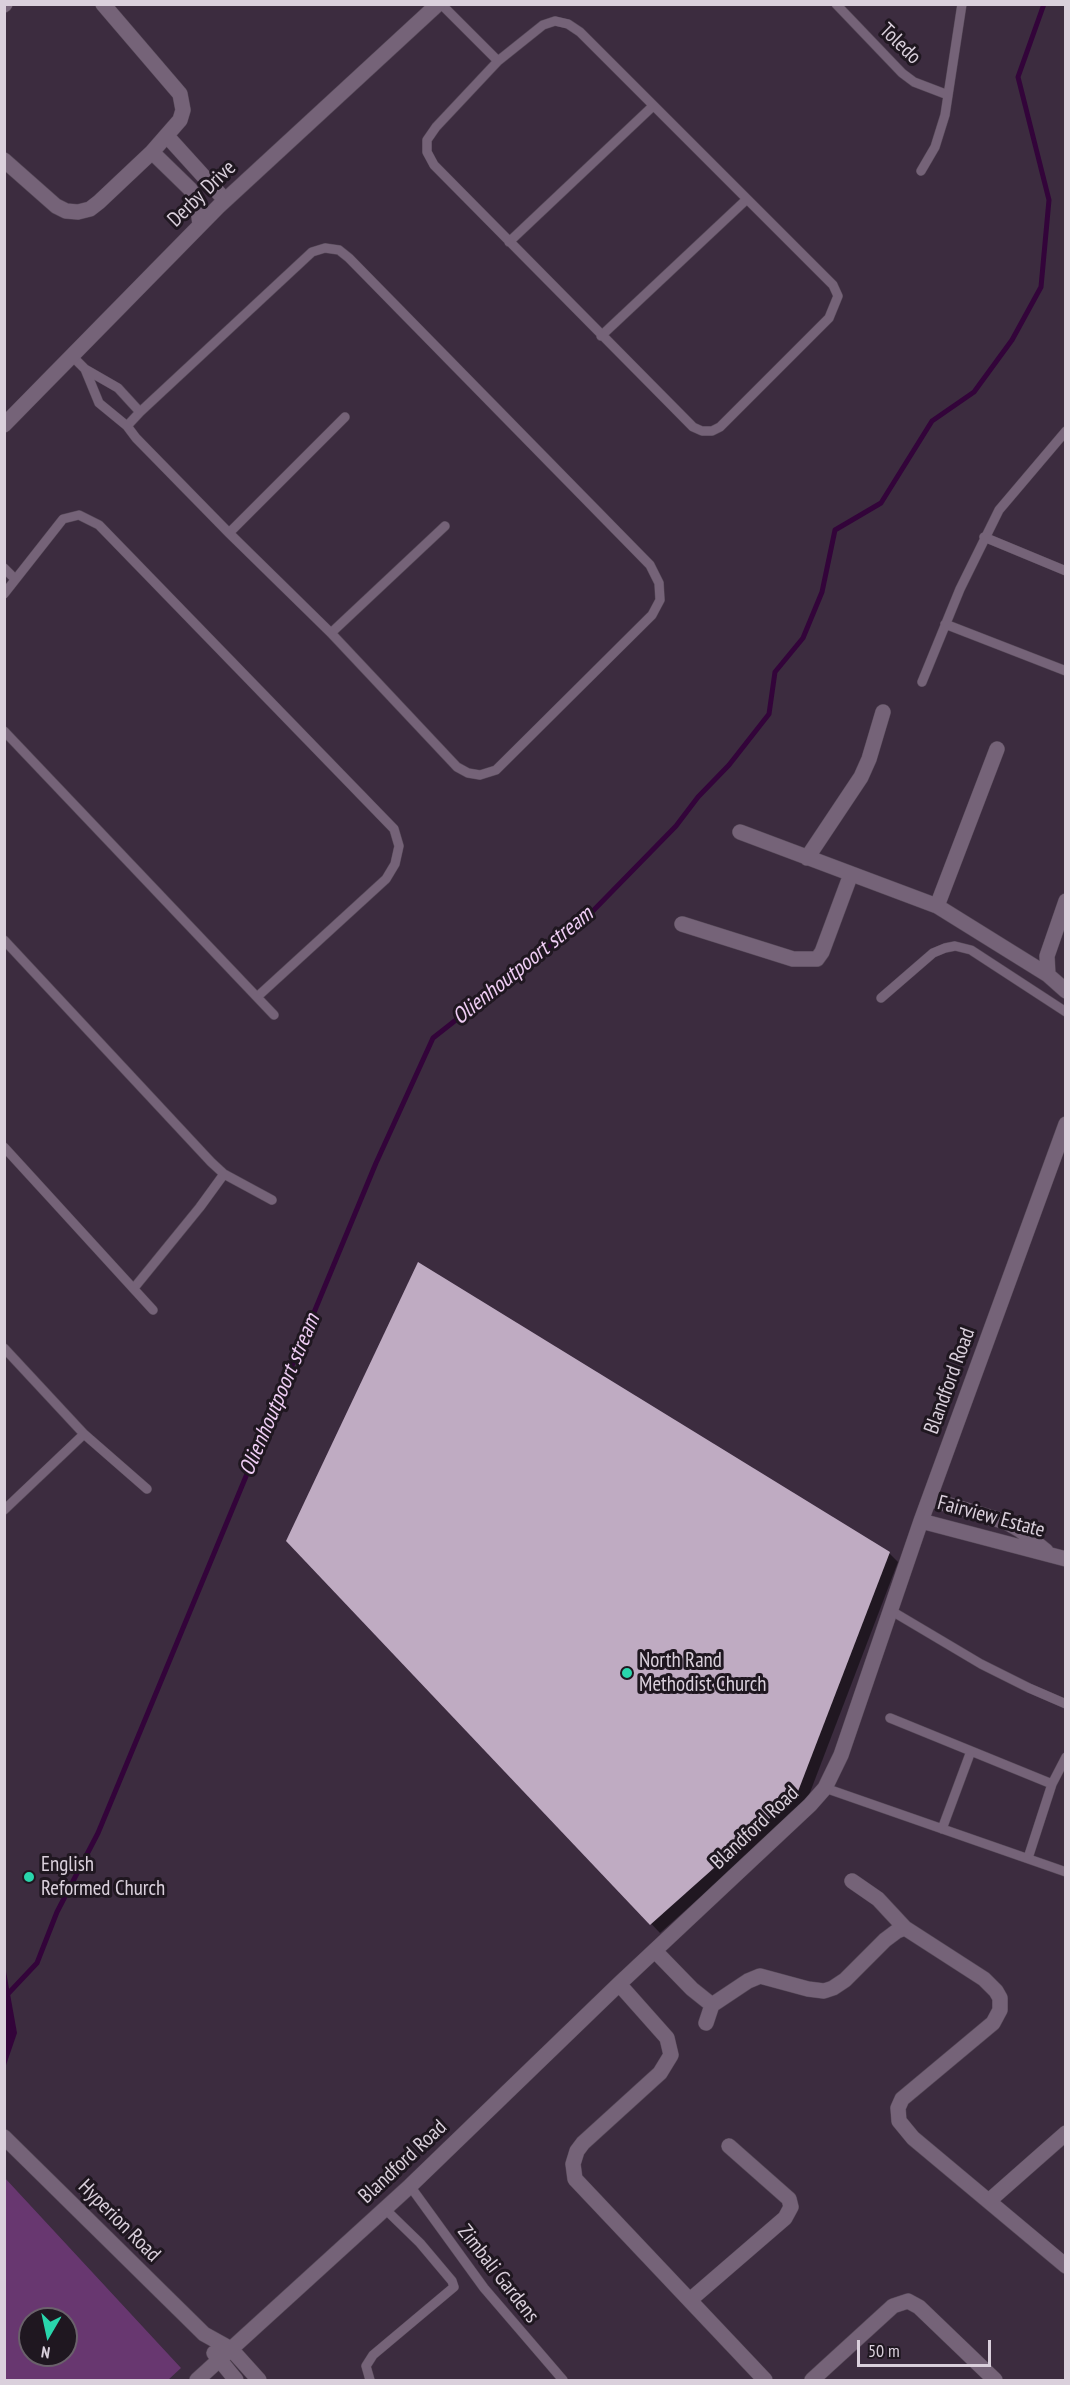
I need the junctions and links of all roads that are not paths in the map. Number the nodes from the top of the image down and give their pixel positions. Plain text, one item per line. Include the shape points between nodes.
1 (103, 4) edge
2 (440, 4) edge
3 (836, 4) edge
4 (962, 4) edge
5 (498, 61) junction
6 (948, 94) junction
7 (653, 106) junction
8 (167, 136) junction
9 (152, 152) junction
10 (4, 160) edge
11 (921, 171) dead end
12 (747, 199) junction
13 (225, 200) junction
14 (200, 225) junction
15 (509, 242) junction
16 (601, 336) junction
17 (71, 355) junction
18 (85, 369) junction
19 (140, 412) junction
20 (345, 417) dead end
21 (4, 424) edge
22 (127, 426) junction
23 (1065, 430) edge
24 (446, 526) dead end
25 (229, 533) junction
26 (984, 537) junction
27 (5, 570) edge
28 (1065, 571) edge
29 (15, 579) junction
30 (4, 594) edge
31 (945, 624) junction
32 (331, 633) junction
33 (1065, 671) edge
34 (922, 682) dead end
35 (883, 712) dead end
36 (4, 731) edge
37 (997, 749) dead end
38 (740, 832) dead end
39 (807, 858) junction
40 (851, 874) junction
41 (1065, 901) edge
42 (937, 906) junction
43 (682, 924) dead end
44 (4, 940) edge
45 (1048, 975) junction
46 (1065, 991) edge
47 (257, 997) junction
48 (881, 998) dead end
49 (1065, 1012) edge
50 (274, 1014) dead end
51 (1065, 1124) edge
52 (4, 1147) edge
53 (225, 1174) junction
54 (272, 1200) dead end
55 (134, 1288) junction
56 (153, 1310) dead end
57 (4, 1348) edge
58 (84, 1434) junction
59 (147, 1488) dead end
60 (929, 1499) junction
61 (4, 1510) edge
62 (921, 1521) junction
63 (1058, 1557) edge
64 (890, 1610) junction
65 (1065, 1704) edge
66 (890, 1718) dead end
67 (971, 1752) junction
68 (1065, 1757) edge
69 (1052, 1784) junction
70 (825, 1788) junction
71 (942, 1829) junction
72 (1028, 1858) junction
73 (1065, 1872) edge
74 (852, 1881) dead end
75 (905, 1928) junction
76 (655, 1951) junction
77 (619, 1984) junction
78 (712, 2005) junction
79 (706, 2024) dead end
80 (1065, 2133) edge
81 (4, 2137) edge
82 (729, 2146) dead end
83 (410, 2186) junction
84 (990, 2200) junction
85 (384, 2208) junction
86 (1065, 2265) edge
87 (690, 2300) junction
88 (204, 2334) junction
89 (231, 2349) junction
90 (218, 2360) junction
91 (197, 2380) edge
92 (236, 2380) edge
93 (259, 2380) edge
94 (370, 2380) edge
95 (563, 2380) edge
96 (765, 2380) edge
97 (812, 2380) edge
98 (995, 2380) edge

1 - 8 street via 180,94 180,120
2 - 5 lane
2 - 13 street, Derby Drive
3 - 6 lane, Toledo via 902,73 914,82
4 - 6 lane, Toledo
5 - 7 lane via 543,25 555,21 568,24
5 - 15 lane via 436,127 427,140 427,152 434,165
6 - 11 lane, Toledo via 940,131
7 - 12 lane
7 - 15 lane
8 - 9 street
8 - 13 street
9 - 10 street via 99,202 78,212 56,206
9 - 14 street via 190,189 197,201
12 - 16 lane
12 - 16 lane via 828,277 838,296 830,318 720,427 712,431 693,428
13 - 14 street, Derby Drive
14 - 17 street, Derby Drive
15 - 16 lane
17 - 18 lane
17 - 21 street, Derby Drive
18 - 19 lane via 118,388
18 - 22 lane via 99,403
19 - 22 lane
19 - 32 lane via 312,252 325,248 339,250 650,566 659,583 660,600 652,615 495,770 480,775 457,767
20 - 25 lane
22 - 25 lane
23 - 26 lane via 1017,486
24 - 32 lane
25 - 32 lane
26 - 28 lane
26 - 31 lane
27 - 29 lane
29 - 30 lane
29 - 47 lane via 63,519 79,515 99,525 394,829 399,846 386,879
31 - 33 lane
31 - 34 lane
35 - 39 street via 861,777
36 - 47 lane
37 - 42 street
38 - 39 street
39 - 40 street
40 - 42 street
40 - 43 street via 817,959 794,959
41 - 45 street via 1047,956
42 - 45 street
44 - 53 lane
45 - 46 street
47 - 50 lane
48 - 49 lane via 933,953 956,946 971,950
51 - 60 street, Blandford Road
52 - 55 lane
53 - 54 lane
53 - 55 lane
55 - 56 lane
57 - 58 lane
58 - 59 lane
58 - 61 lane
60 - 62 street, Blandford Road
60 - 63 street, Fairview Estate via 1006,1522
62 - 63 street, Fairview Estate
62 - 64 street, Blandford Road
64 - 65 lane via 948,1647
64 - 70 street, Blandford Road via 841,1755
66 - 67 lane
67 - 69 lane
67 - 71 lane
68 - 69 lane
69 - 72 lane
70 - 71 lane
70 - 76 street, Blandford Road
71 - 72 lane
72 - 73 lane
74 - 75 street via 878,1899
75 - 78 street via 885,1940 833,1988 808,1989 760,1976
75 - 84 street via 984,1979 1000,1998 1000,2010 993,2022 906,2093 897,2111 899,2121 913,2138
76 - 77 street, Blandford Road
76 - 78 street
77 - 83 street, Blandford Road
77 - 87 street via 667,2038 671,2055 660,2073 583,2143 573,2172 580,2186
78 - 79 street
80 - 84 street
81 - 88 street, Hyperion Road
82 - 87 street via 792,2206 785,2218
83 - 85 street, Blandford Road
83 - 95 lane, Zimbali Gardens via 484,2288
84 - 86 street
85 - 89 street, Blandford Road
85 - 94 lane, Zimbali Gardens via 420,2243 454,2287 373,2355 366,2366
87 - 96 street
88 - 89 street, Hyperion Road
88 - 90 street, Hyperion Road
89 - 90 street, Blandford Road
89 - 93 street, Hyperion Road
90 - 91 street, Blandford Road
90 - 92 street, Hyperion Road
97 - 98 street via 892,2306 908,2301

